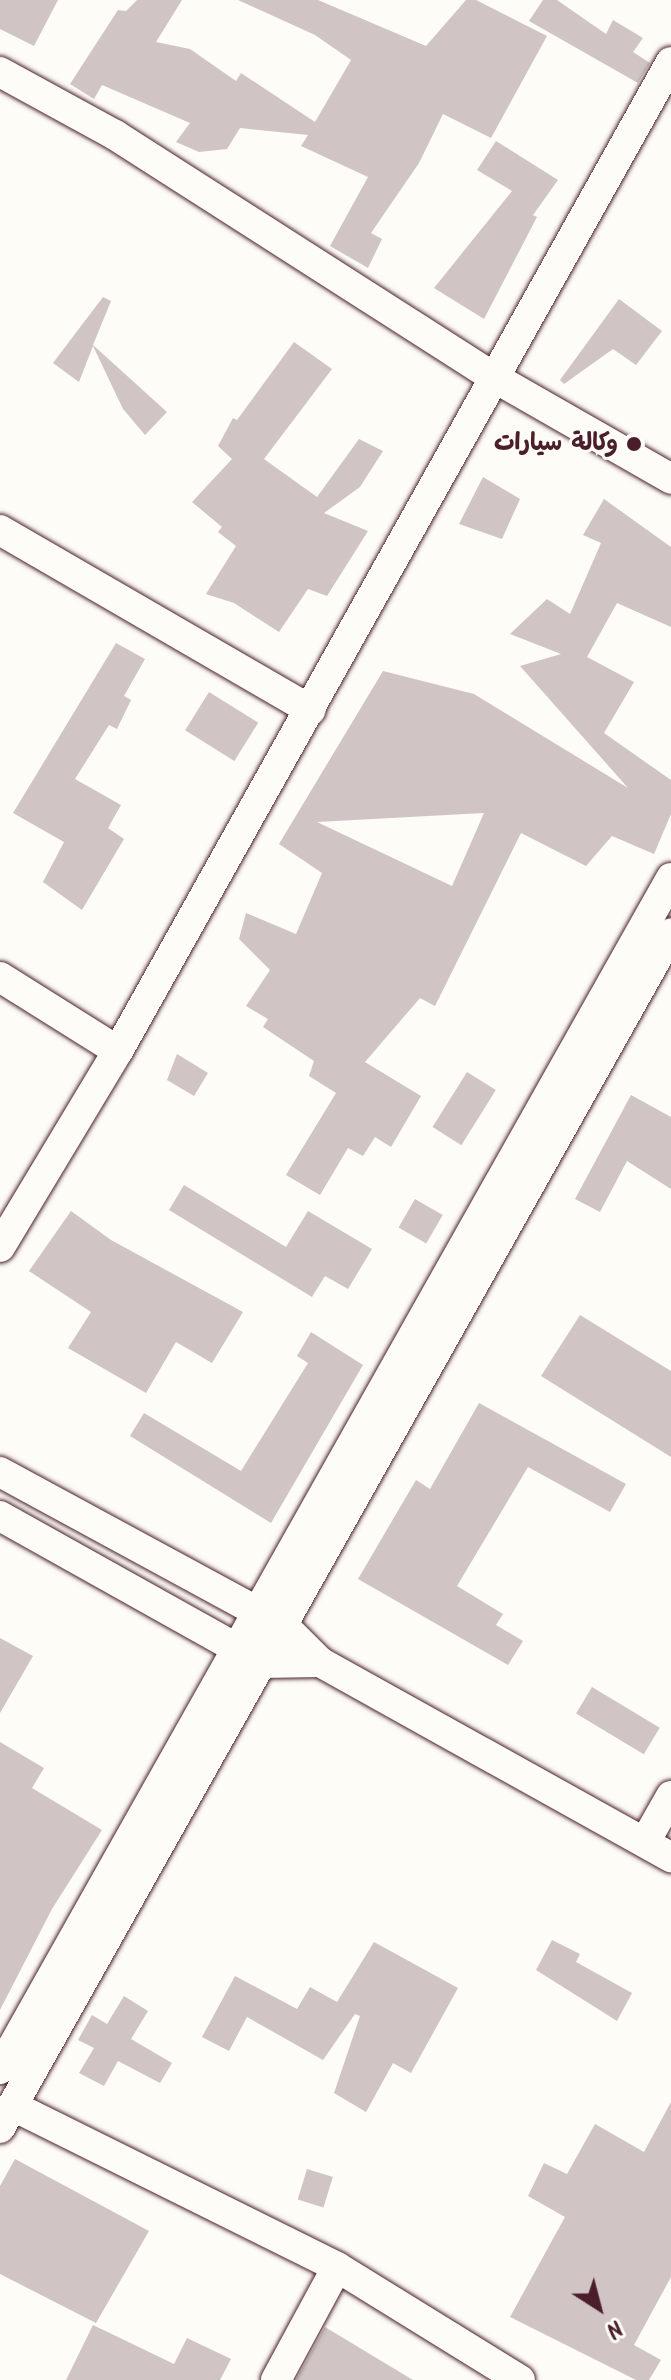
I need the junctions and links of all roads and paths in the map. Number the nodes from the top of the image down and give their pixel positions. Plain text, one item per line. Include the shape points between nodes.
1 (671, 62) edge
2 (0, 72) edge
3 (495, 378) junction
4 (671, 479) edge
5 (0, 530) edge
6 (311, 710) junction
7 (671, 878) edge
8 (671, 933) edge
9 (0, 977) edge
10 (118, 1051) junction
11 (0, 1247) edge
12 (0, 1472) edge
13 (0, 1516) edge
14 (271, 1619) junction
15 (250, 1656) junction
16 (320, 1662) junction
17 (671, 1796) edge
18 (658, 1850) edge
19 (0, 2069) edge
20 (6, 2117) edge
21 (337, 2267) junction
22 (276, 2380) edge
23 (520, 2380) edge

1 - 3 street
2 - 3 street via 115,135
3 - 4 street
3 - 6 street
5 - 6 street
6 - 10 street
7 - 14 street
8 - 14 street
9 - 10 street
10 - 11 street
12 - 14 street
13 - 15 street
14 - 15 street
14 - 16 street
15 - 16 street
15 - 19 street
15 - 20 street
16 - 18 street
17 - 18 street
20 - 21 street
21 - 22 street
21 - 23 street

